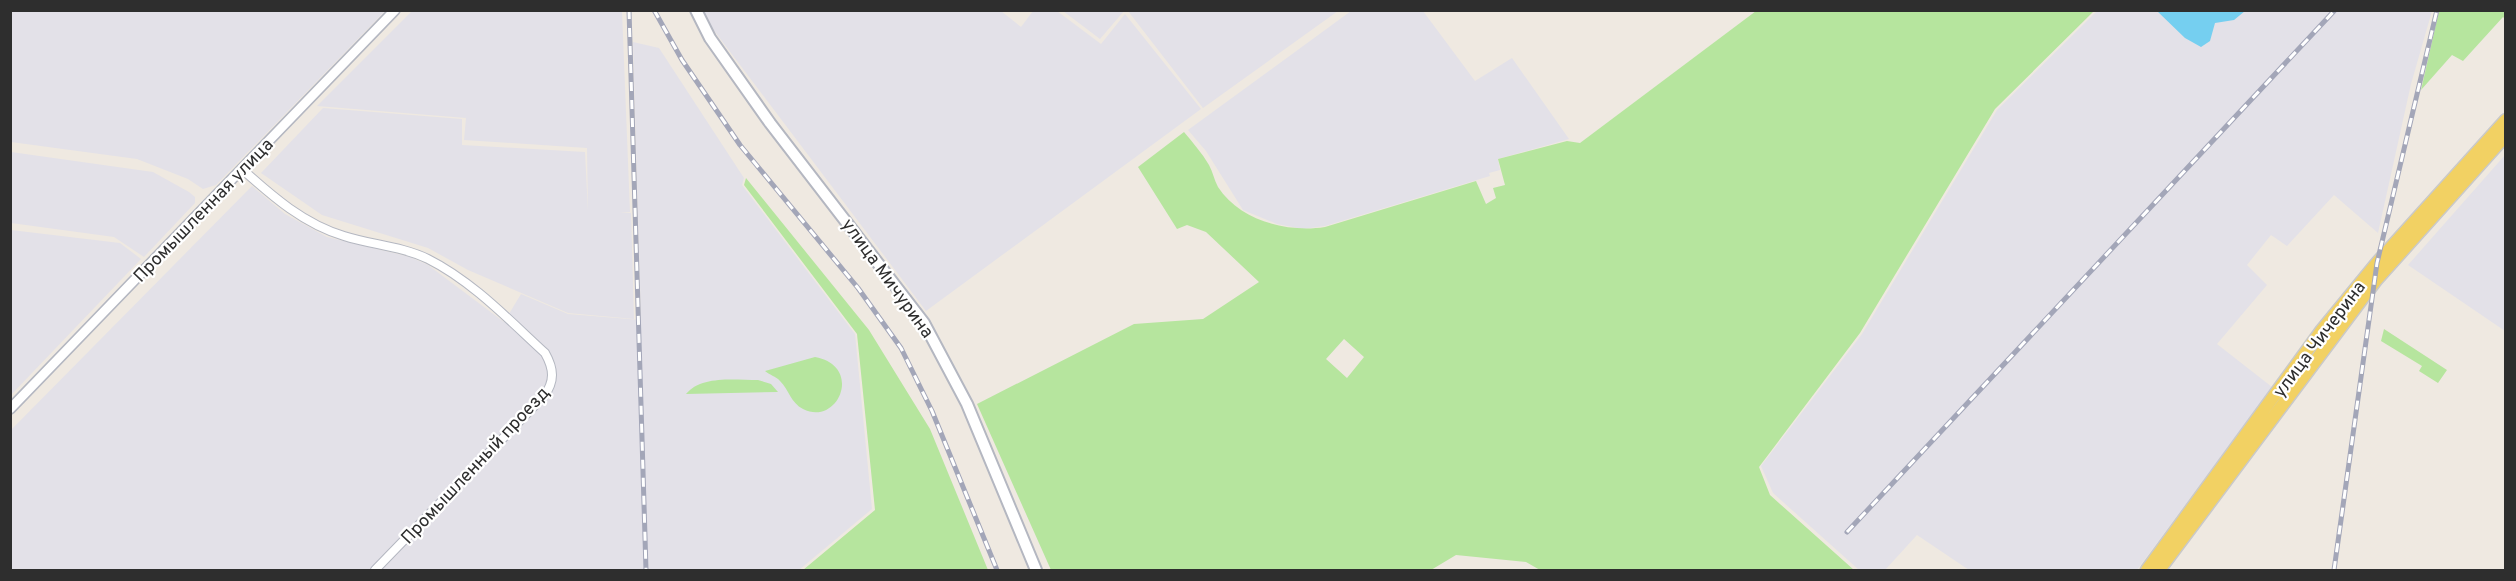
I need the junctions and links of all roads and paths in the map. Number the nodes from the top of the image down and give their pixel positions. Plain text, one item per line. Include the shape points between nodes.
1 (395, 10) edge
2 (696, 10) edge
3 (2505, 120) edge
4 (2505, 135) edge
5 (242, 169) junction
6 (10, 409) edge
7 (375, 570) edge
8 (1036, 570) edge
9 (2147, 570) edge
10 (2159, 570) edge

1 - 5 street, Промышленная улица
2 - 8 main road, улица Мичурина via 710,38 770,123 924,323 967,404
3 - 9 main road, улица Чичерина via 2322,330
4 - 10 main road, улица Чичерина via 2376,280
5 - 6 street, Промышленная улица
5 - 7 street, Промышленный проезд via 285,207 314,224 344,236 411,251 429,260 486,299 552,363 553,376 544,396

